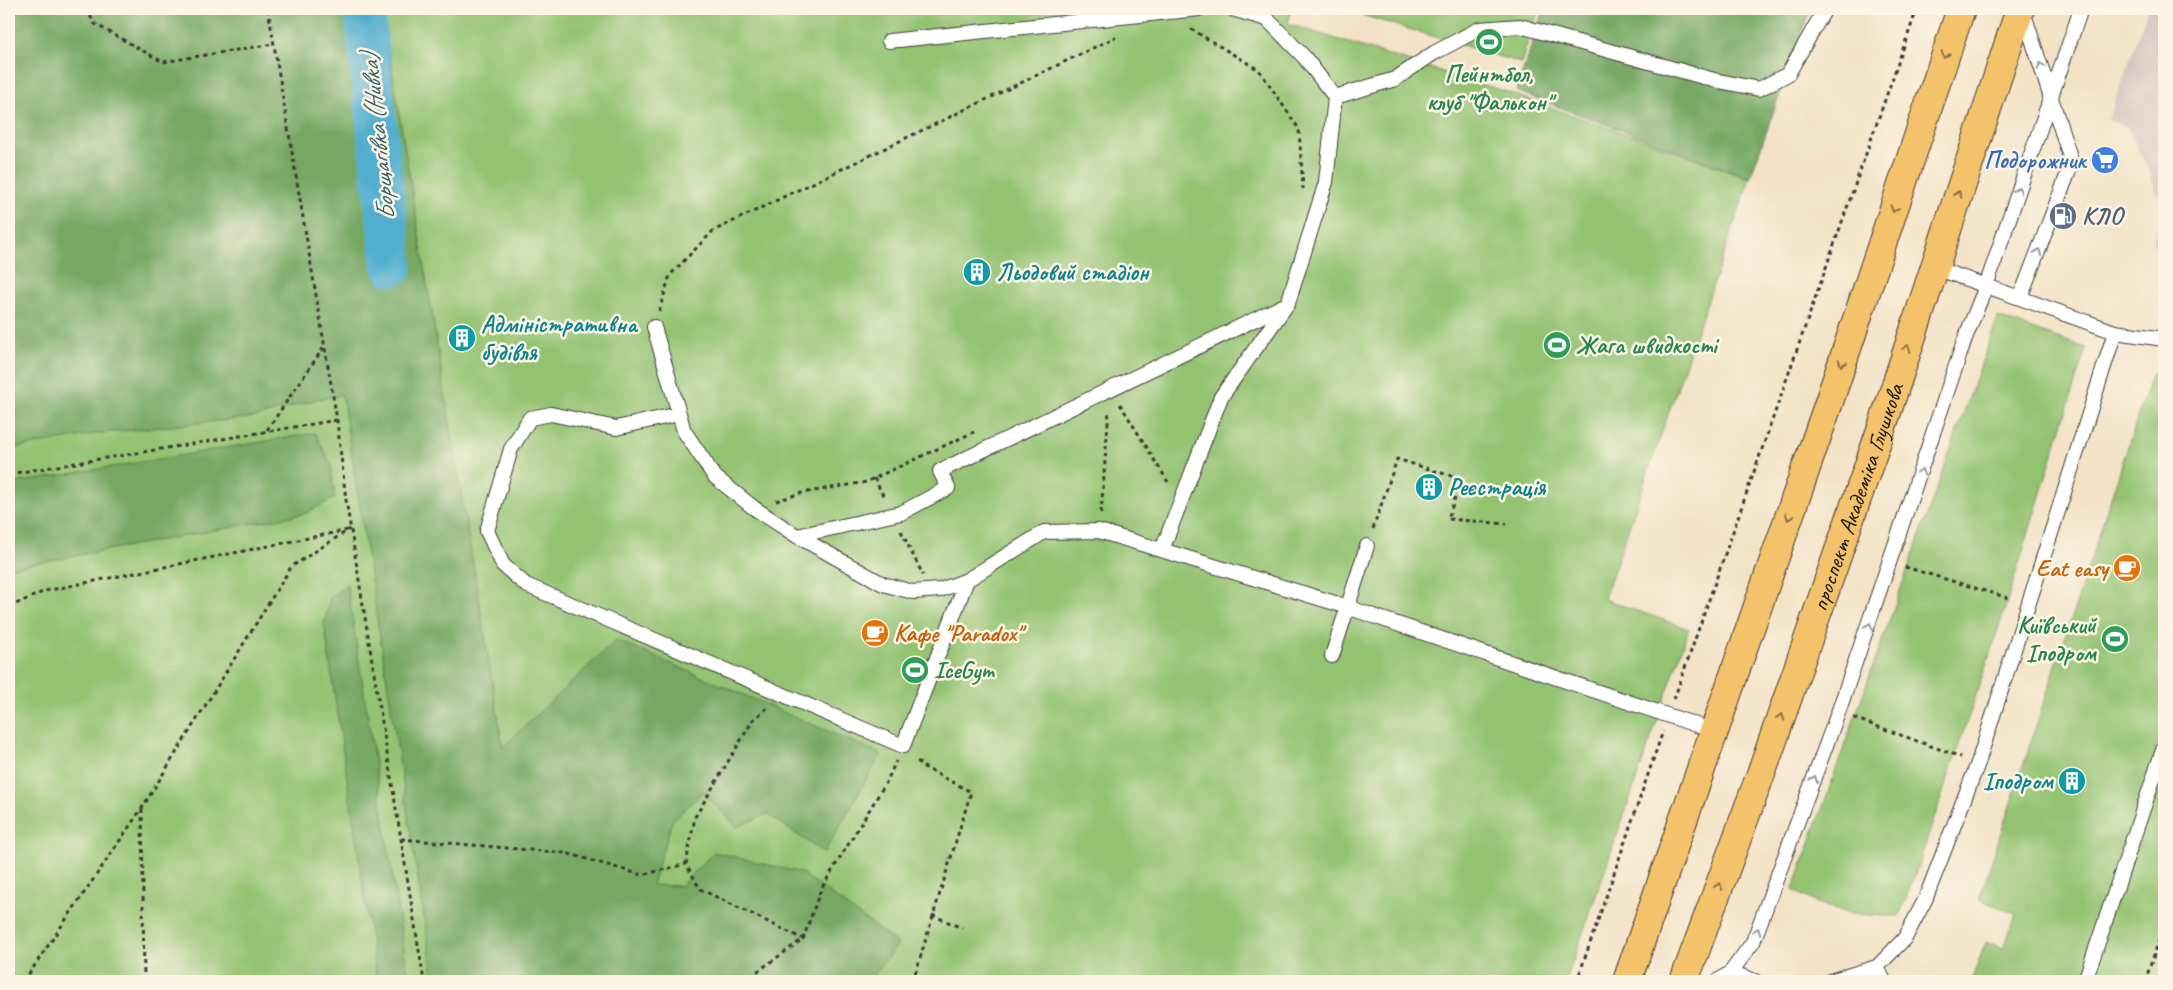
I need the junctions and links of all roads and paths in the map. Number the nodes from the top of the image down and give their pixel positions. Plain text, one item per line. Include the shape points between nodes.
1 (86, 9) edge
2 (268, 9) edge
3 (1199, 9) edge
4 (1232, 9) edge
5 (1825, 9) edge
6 (1917, 9) edge
7 (1961, 9) edge
8 (2021, 9) edge
9 (2081, 9) edge
10 (1183, 29) dead end
11 (1121, 35) dead end
12 (889, 41) dead end
13 (273, 44) junction
14 (2050, 94) junction
15 (1335, 97) junction
16 (1304, 196) dead end
17 (1934, 267) junction
18 (1986, 286) junction
19 (2020, 298) junction
20 (1288, 303) junction
21 (654, 327) joint
22 (2115, 332) junction
23 (2164, 339) edge
24 (324, 346) junction
25 (1111, 389) junction
26 (679, 414) junction
27 (337, 420) junction
28 (979, 430) dead end
29 (267, 431) junction
30 (9, 474) edge
31 (874, 478) junction
32 (1180, 502) junction
33 (754, 508) junction
34 (893, 515) junction
35 (1507, 524) dead end
36 (350, 530) junction
37 (1099, 531) junction
38 (797, 536) junction
39 (1367, 546) joint
40 (1162, 550) junction
41 (1890, 563) junction
42 (967, 580) junction
43 (932, 591) junction
44 (2029, 604) junction
45 (9, 607) edge
46 (1348, 608) junction
47 (1332, 656) dead end
48 (782, 694) junction
49 (1838, 713) junction
50 (1668, 716) junction
51 (1714, 731) junction
52 (903, 746) junction
53 (2164, 747) edge
54 (1978, 763) junction
55 (142, 808) junction
56 (401, 839) junction
57 (686, 864) junction
58 (932, 915) junction
59 (2164, 926) edge
60 (962, 928) dead end
61 (803, 939) junction
62 (1877, 967) junction
63 (1731, 972) junction
64 (24, 981) edge
65 (144, 981) edge
66 (424, 981) edge
67 (744, 981) edge
68 (913, 981) edge
69 (1577, 981) edge
70 (1627, 981) edge
71 (1684, 981) edge
72 (1718, 981) edge
73 (1755, 981) edge
74 (1830, 981) edge
75 (1884, 981) edge
76 (2085, 981) edge
77 (2145, 981) edge

1 - 13 path via 95,24 163,62
2 - 13 path
3 - 12 lane
4 - 15 lane via 1267,20 1304,58
5 - 15 lane via 1788,74 1759,89 1714,80 1520,26 1479,29 1395,79
6 - 50 path
7 -> 51 highway
14 -> 8 lane
17 -> 8 highway, проспект Академіка Глушкова
9 - 14 lane
10 - 16 path via 1192,29 1260,70 1298,129
11 - 21 path via 713,230 670,275
13 - 24 path
18 -> 14 lane
19 -> 14 lane via 2072,163
15 - 20 lane via 1326,182
17 - 18 lane
71 -> 17 highway, проспект Академіка Глушкова via 1765,763
18 - 19 lane
41 -> 18 lane via 1966,336
19 - 22 lane
20 - 25 lane
20 - 32 lane via 1221,397
21 - 26 lane
22 - 23 lane
22 - 44 lane
24 - 27 path
24 - 29 path
25 - 32 path
25 - 34 lane via 940,470 948,488
25 - 37 path
26 - 33 lane via 684,432 715,477
26 - 48 lane via 616,428 551,414 530,418 511,450 487,531 503,564 526,585
27 - 29 path
27 - 36 path
28 - 31 path
29 - 30 path
31 - 33 path via 802,493
31 - 34 path
32 - 40 lane
33 - 38 lane
34 - 38 lane
34 - 43 path
35 - 39 path via 1448,519 1461,479 1397,460
36 - 45 path via 45,591
36 - 55 path via 291,567
36 - 56 path
37 - 40 lane
37 - 42 lane via 1044,532
38 - 43 lane via 883,584 913,592
39 - 46 lane
40 - 46 lane
41 - 44 path
49 -> 41 lane
42 - 43 lane
42 - 52 lane
44 - 54 lane
46 - 47 lane
46 - 50 lane
48 - 52 lane
48 - 57 path via 753,720 695,817
49 - 54 path
63 -> 49 lane via 1753,942
50 - 51 lane
50 - 69 path
51 - 70 highway
52 - 58 path via 922,766 971,792
52 - 61 path via 887,781 821,889
53 - 76 lane
54 - 62 lane via 1925,900 1905,938
55 - 64 path
55 - 65 path
56 - 57 path via 566,853 642,875
56 - 66 path
57 - 61 path via 700,889
58 - 60 path
58 - 68 path
59 - 77 path
61 - 67 path
62 - 74 lane
62 - 75 lane
63 - 72 lane
63 - 73 lane

